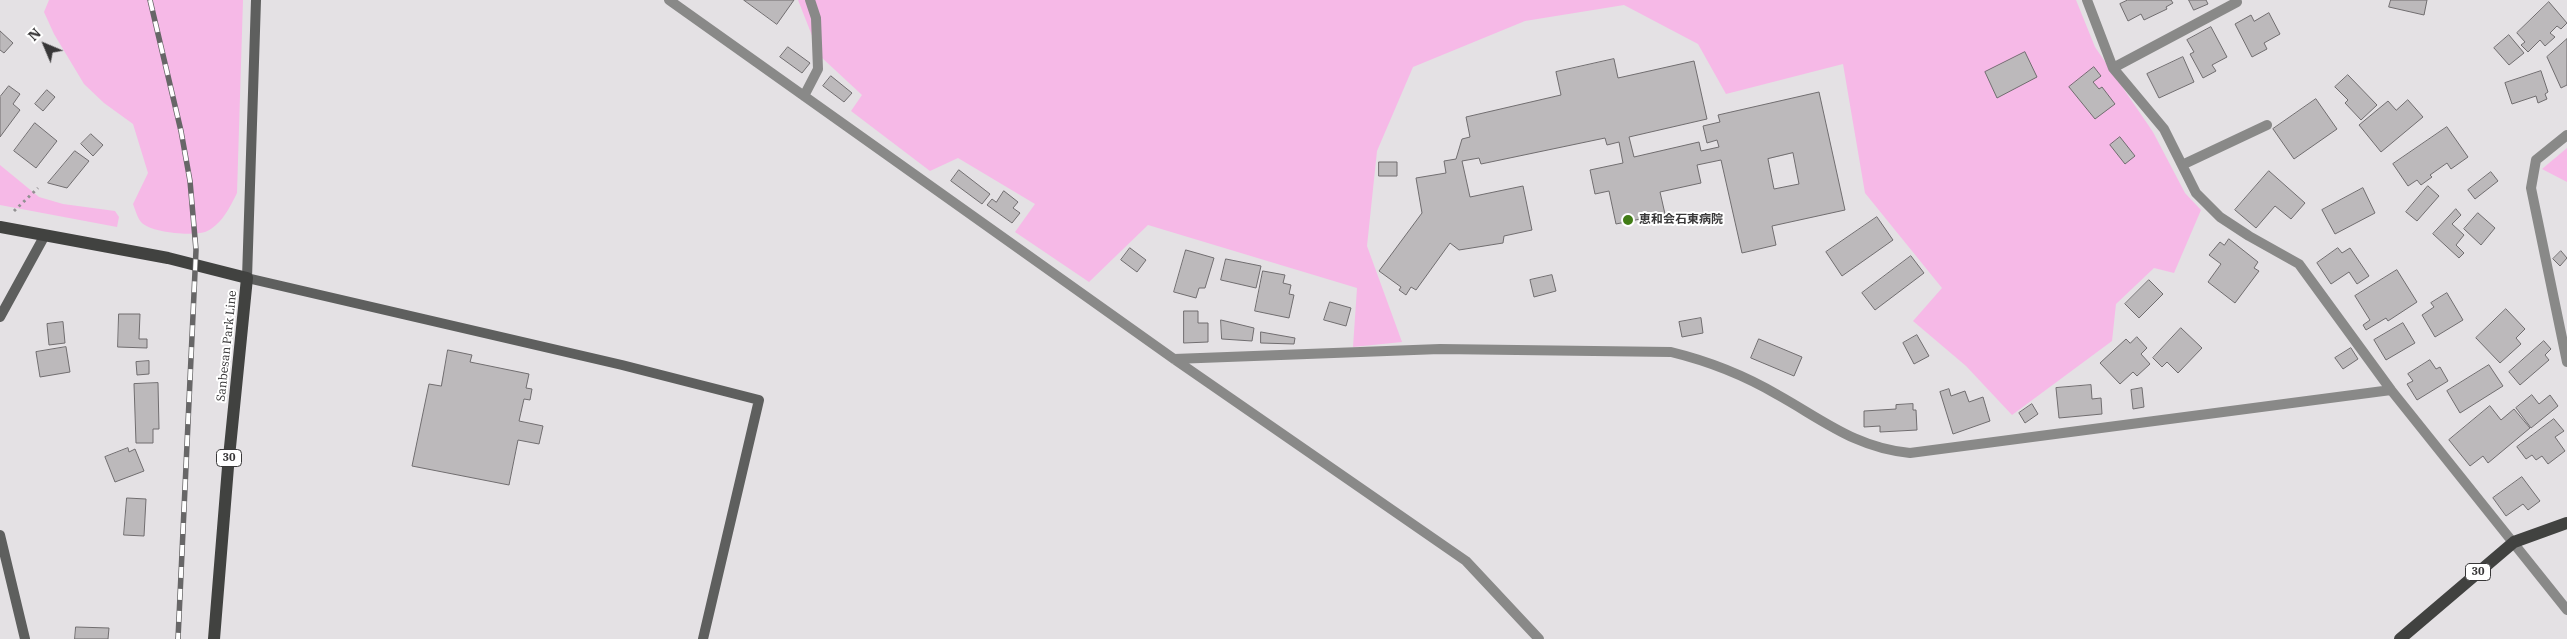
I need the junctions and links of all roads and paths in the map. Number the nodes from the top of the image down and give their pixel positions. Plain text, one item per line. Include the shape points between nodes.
1 (256, 0) edge
2 (669, 0) edge
3 (810, 0) edge
4 (2087, 0) edge
5 (2237, 2) dead end
6 (2113, 68) junction
7 (804, 96) junction
8 (2267, 125) dead end
9 (2567, 135) edge
10 (2182, 165) junction
11 (38, 188) dead end
12 (14, 211) dead end
13 (0, 227) edge
14 (45, 236) junction
15 (247, 278) junction
16 (0, 317) edge
17 (1174, 359) junction
18 (2567, 362) edge
19 (2391, 390) junction
20 (2567, 522) edge
21 (0, 535) edge
22 (2514, 542) junction
23 (2567, 610) edge
24 (25, 639) edge
25 (214, 639) edge
26 (703, 639) edge
27 (1539, 639) edge
28 (2400, 639) edge

1 - 15 street
2 - 7 street
3 - 7 street via 816,18 818,69
4 - 6 street
5 - 6 street
6 - 10 street via 2164,129
7 - 17 street
8 - 10 street
9 - 18 street via 2536,160 2530,188
10 - 19 street via 2196,193 2220,217 2299,264
11 - 12 path
13 - 14 main road, Sanbesan Park Line
14 - 15 main road, Sanbesan Park Line via 168,258
14 - 16 street
15 - 25 main road, Sanbesan Park Line / 30
15 - 26 street via 622,364 759,400
17 - 19 street via 1440,349 1671,352 1707,360 1776,394 1835,431 1890,451 1910,452
17 - 27 street via 1466,561
19 - 22 street
20 - 22 main road, 30
21 - 24 street
22 - 23 street
22 - 28 main road, 30

